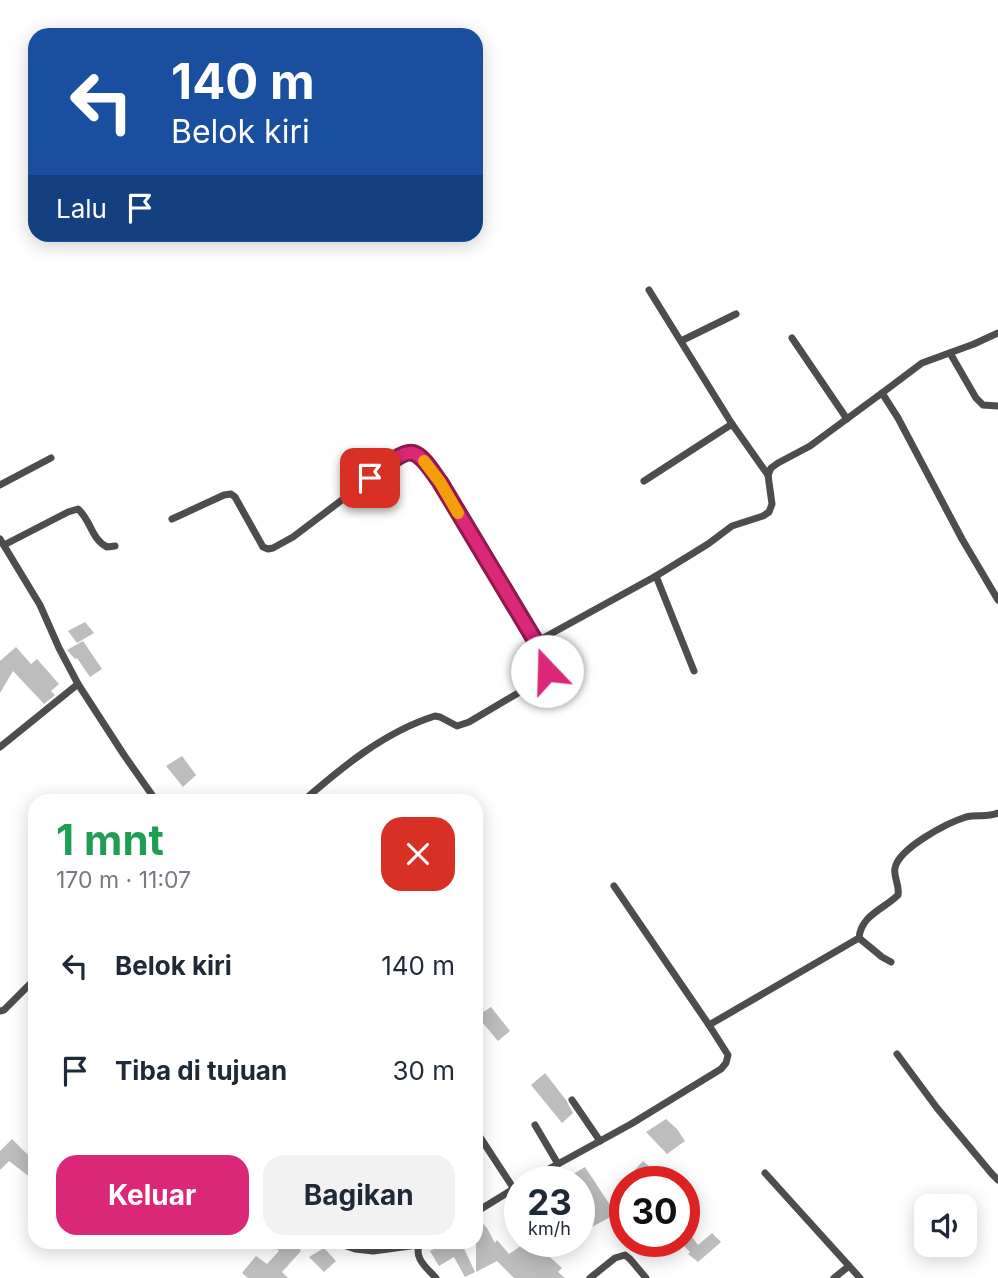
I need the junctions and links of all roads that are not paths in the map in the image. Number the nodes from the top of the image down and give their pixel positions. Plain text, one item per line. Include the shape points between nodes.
1 (649, 290) dead end
2 (736, 314) dead end
3 (998, 333) edge
4 (792, 338) dead end
5 (681, 341) junction
6 (950, 353) junction
7 (882, 393) junction
8 (998, 405) edge
9 (847, 419) junction
10 (732, 424) junction
11 (51, 457) dead end
12 (768, 475) junction
13 (644, 481) dead end
14 (0, 485) edge
15 (172, 519) dead end
16 (2, 542) edge
17 (115, 546) dead end
18 (656, 576) junction
19 (998, 600) edge
20 (536, 642) junction
21 (694, 671) dead end
22 (78, 684) junction
23 (0, 747) edge
24 (151, 794) edge
25 (311, 794) edge
26 (998, 813) edge
27 (614, 886) dead end
28 (859, 937) junction
29 (891, 962) dead end
30 (28, 986) edge
31 (0, 1011) edge
32 (709, 1025) junction
33 (897, 1054) dead end
34 (572, 1100) dead end
35 (535, 1125) dead end
36 (483, 1141) edge
37 (600, 1141) junction
38 (558, 1164) junction
39 (554, 1166) edge
40 (504, 1169) edge
41 (765, 1172) dead end
42 (998, 1180) edge
43 (504, 1195) edge
44 (483, 1208) edge
45 (355, 1249) edge
46 (386, 1249) edge
47 (418, 1249) edge
48 (849, 1266) junction
49 (436, 1278) edge
50 (590, 1278) edge
51 (646, 1278) edge
52 (834, 1278) edge
53 (860, 1278) edge

1 - 5 street
2 - 5 street
3 - 6 street
4 - 9 street
5 - 10 street
6 - 7 street via 922,363
6 - 8 street via 976,398 983,405
7 - 9 street
7 - 19 street
9 - 12 street via 778,463
10 - 12 street
10 - 13 street
11 - 14 street
12 - 18 street via 769,512 732,526
15 - 20 street via 231,494 263,547 273,548 405,453 414,453 440,482
16 - 17 street via 78,509 96,539 107,547
16 - 22 street via 40,605
18 - 20 street
18 - 21 street
20 - 25 street via 547,665 536,684 469,722 457,726 435,716 380,742
22 - 23 street
22 - 24 street
26 - 28 street via 967,817 906,852 894,870 898,895 866,920
27 - 32 street
28 - 29 street
28 - 32 street
30 - 31 street
32 - 37 street via 728,1055 721,1069
33 - 42 street
34 - 37 street
35 - 38 street
36 - 40 street
37 - 38 street
38 - 39 street
41 - 48 street
43 - 44 street
45 - 46 street
47 - 49 street via 419,1259
48 - 52 street
48 - 53 street
50 - 51 street via 625,1255

